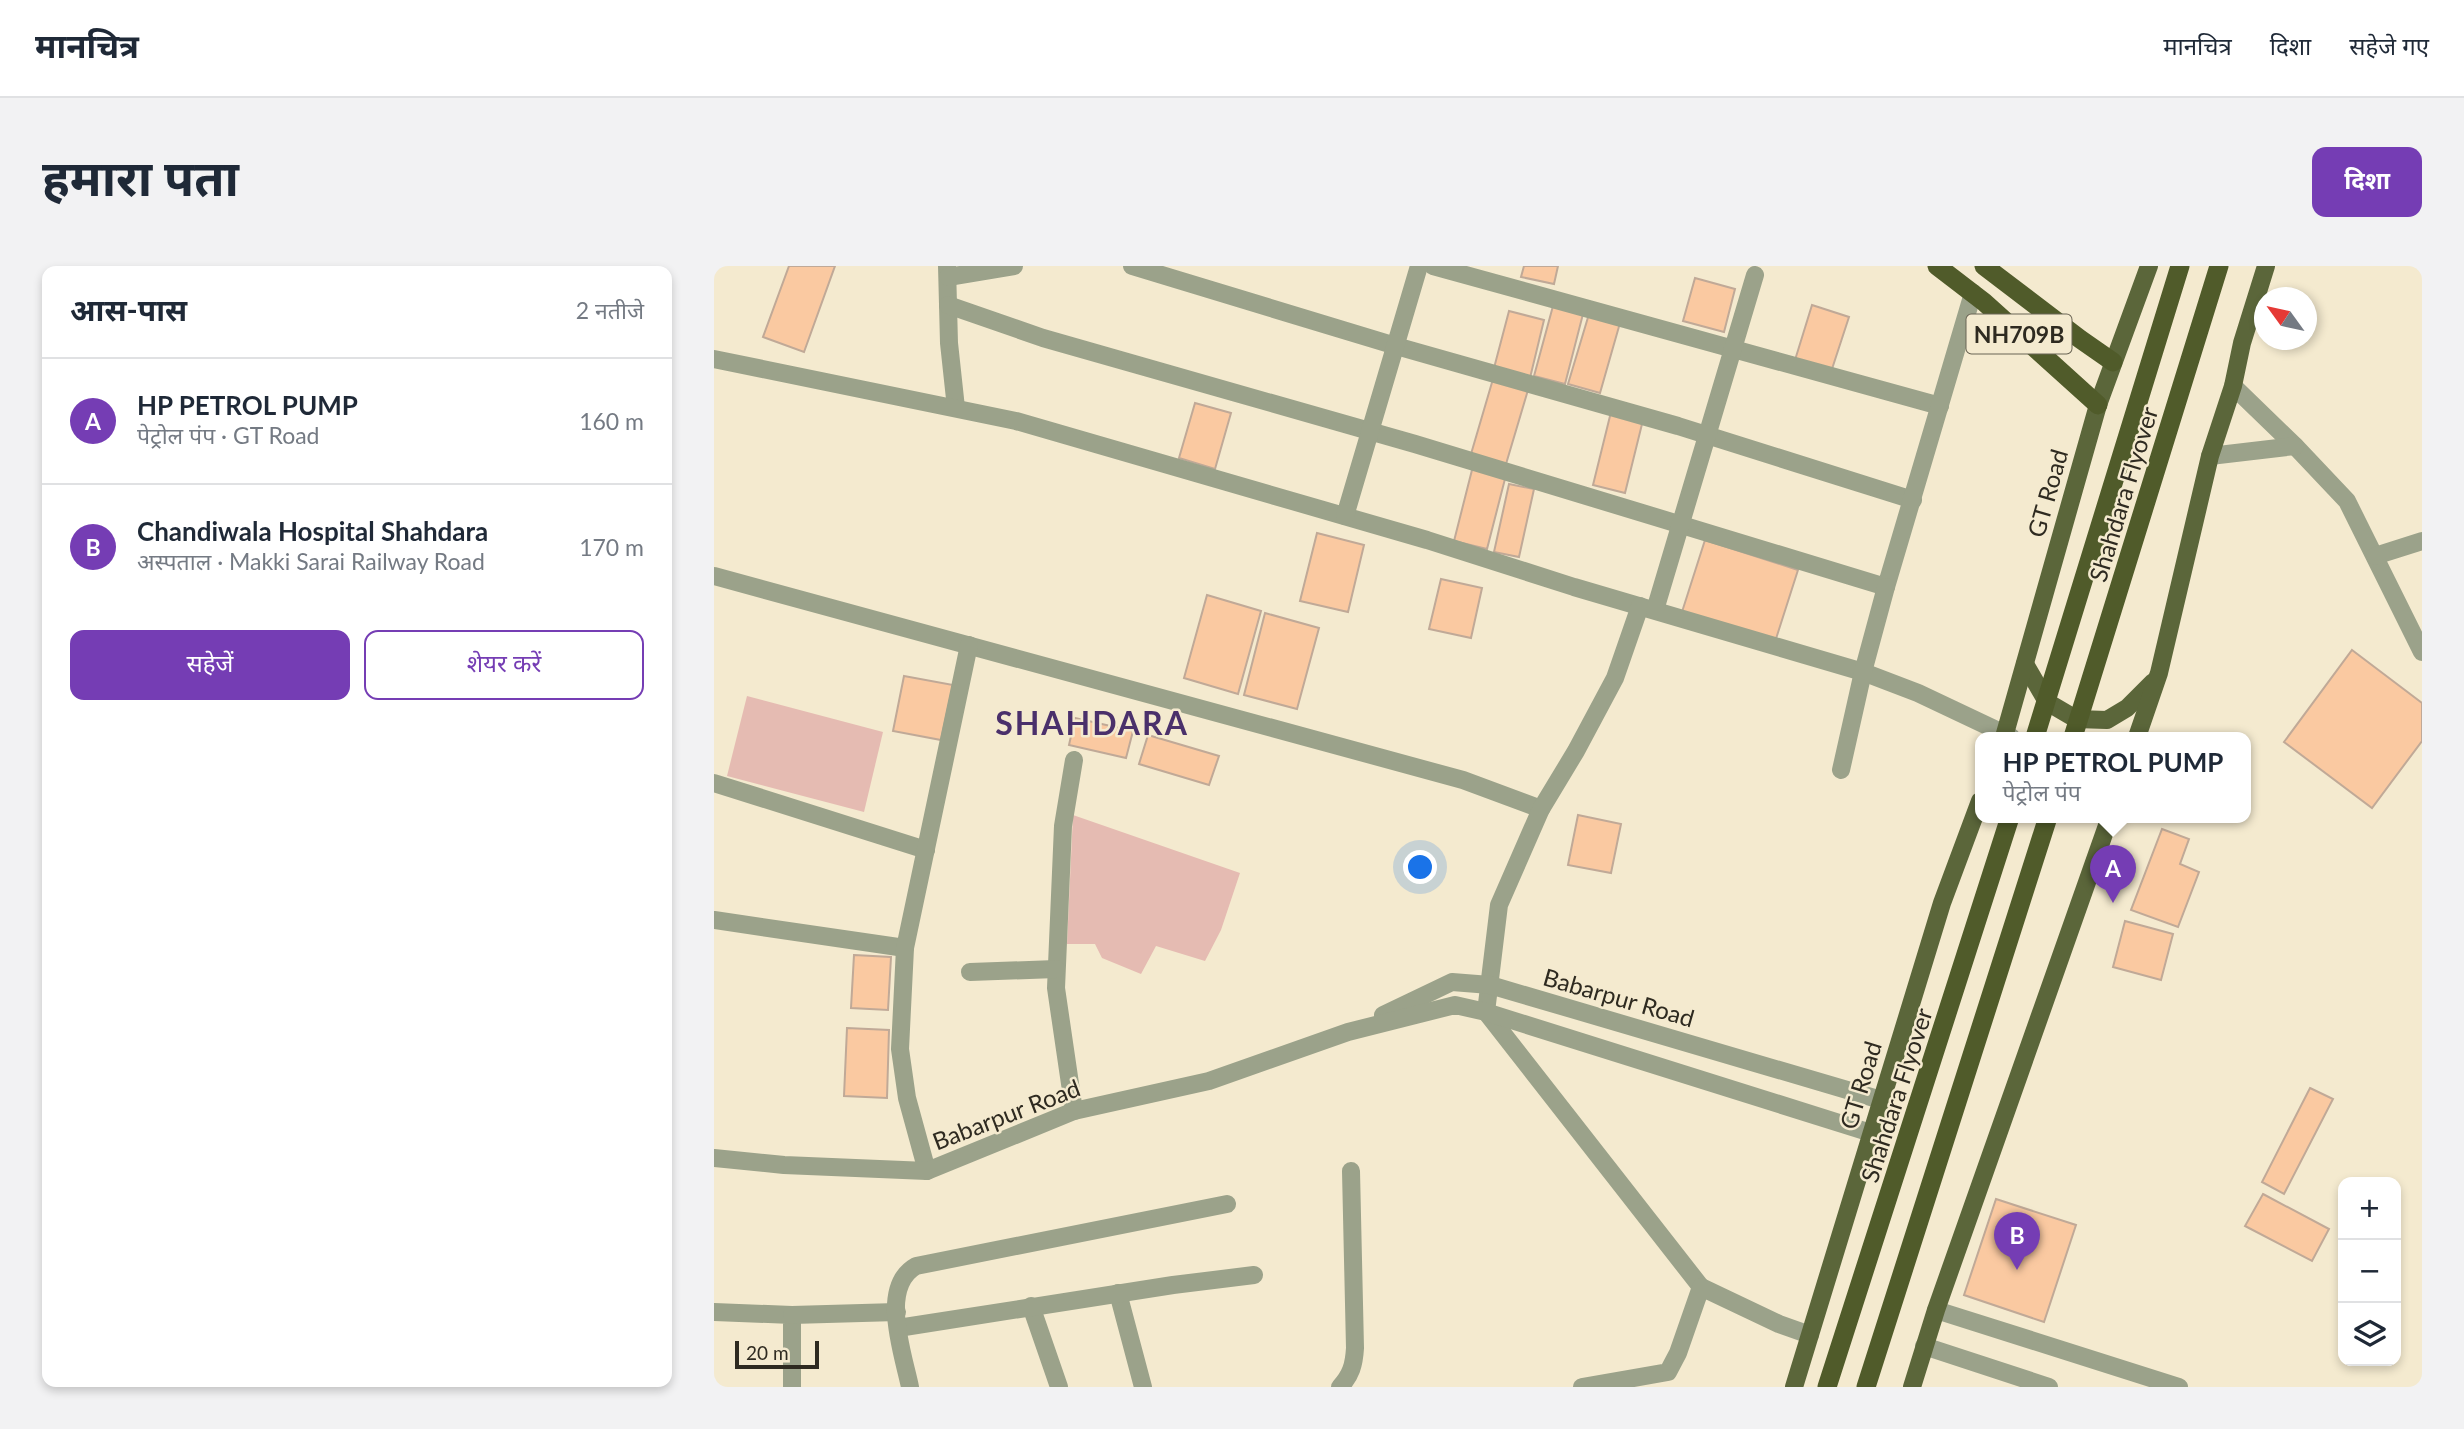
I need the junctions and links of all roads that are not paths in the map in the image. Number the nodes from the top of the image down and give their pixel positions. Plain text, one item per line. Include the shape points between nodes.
1 (1014, 266) edge
2 (1132, 266) edge
3 (1419, 266) edge
4 (1433, 266) edge
5 (1937, 266) edge
6 (1984, 266) edge
7 (2149, 266) edge
8 (2180, 266) edge
9 (2219, 266) edge
10 (2266, 266) edge
11 (947, 271) edge
12 (1755, 275) dead end
13 (1973, 293) junction
14 (948, 305) junction
15 (1396, 346) junction
16 (1735, 349) junction
17 (714, 359) edge
18 (2113, 362) junction
19 (2233, 386) junction
20 (2098, 405) junction
21 (1940, 407) junction
22 (956, 408) junction
23 (1371, 431) junction
24 (1707, 436) junction
25 (2295, 446) junction
26 (2210, 456) junction
27 (1913, 500) junction
28 (1345, 516) junction
29 (1681, 524) junction
30 (2422, 541) edge
31 (2375, 556) junction
32 (714, 576) edge
33 (1886, 587) junction
34 (1647, 608) junction
35 (2420, 641) edge
36 (969, 645) junction
37 (2025, 664) junction
38 (1863, 672) junction
39 (2159, 673) junction
40 (1998, 732) edge
41 (2007, 732) edge
42 (2037, 732) edge
43 (2075, 732) edge
44 (2139, 732) edge
45 (1074, 761) dead end
46 (1841, 770) dead end
47 (714, 783) edge
48 (1541, 809) junction
49 (1975, 814) edge
50 (2008, 823) edge
51 (2046, 823) edge
52 (2108, 823) edge
53 (926, 850) junction
54 (714, 920) edge
55 (905, 948) junction
56 (1056, 969) junction
57 (970, 972) dead end
58 (1490, 985) junction
59 (1486, 1012) junction
60 (1348, 1032) junction
61 (1881, 1100) junction
62 (1074, 1111) junction
63 (1871, 1133) junction
64 (714, 1158) edge
65 (927, 1171) junction
66 (1351, 1171) dead end
67 (1227, 1204) dead end
68 (1254, 1275) dead end
69 (1701, 1287) junction
70 (1118, 1293) junction
71 (1031, 1306) junction
72 (1936, 1310) junction
73 (714, 1312) edge
74 (792, 1315) junction
75 (897, 1320) junction
76 (1810, 1335) junction
77 (1924, 1346) junction
78 (1665, 1380) edge
79 (792, 1387) edge
80 (910, 1387) edge
81 (1059, 1387) edge
82 (1143, 1387) edge
83 (1340, 1387) edge
84 (1582, 1387) edge
85 (1794, 1387) edge
86 (1827, 1387) edge
87 (1866, 1387) edge
88 (1912, 1387) edge
89 (2049, 1387) edge
90 (2179, 1387) edge

1 - 11 street
2 - 15 street
3 - 15 street
4 - 16 street
5 - 13 highway, NH709B
6 - 18 highway, NH709B
7 - 18 main road, GT Road
8 - 42 highway, Shahdara Flyover, bridge
9 - 43 highway, Shahdara Flyover, bridge
10 - 19 main road
11 - 14 street
12 - 16 street
13 - 20 highway, NH709B
13 - 21 street
14 - 22 street
14 - 23 street via 1043,338
15 - 23 street
15 - 24 street
16 - 21 street
16 - 24 street
17 - 22 street
18 - 20 main road, GT Road
19 - 25 street
19 - 26 main road
20 - 37 main road, GT Road
21 - 27 street
22 - 28 street via 1016,421
23 - 28 street
23 - 29 street
24 - 27 street
24 - 29 street
25 - 26 street
25 - 31 street via 2347,501
26 - 39 main road
27 - 33 street
28 - 34 street
29 - 33 street
29 - 34 street
30 - 31 street
31 - 35 street
32 - 36 street
33 - 38 street
34 - 38 street
34 - 48 street via 1615,678
36 - 48 street via 1463,780
36 - 53 street
37 - 39 main road via 2047,702 2076,719 2106,720 2127,708
37 - 41 main road, GT Road
38 - 40 street
38 - 46 street
39 - 44 main road
45 - 56 street via 1063,826
47 - 53 street
48 - 58 street via 1499,905
49 - 61 main road, GT Road
50 - 86 highway, Shahdara Flyover
51 - 87 highway
52 - 72 main road
53 - 55 street
54 - 55 street
55 - 65 street via 900,1049 907,1098
56 - 57 street
56 - 62 street
58 - 59 street
58 - 60 street, Babarpur Road via 1452,982
58 - 61 street, Babarpur Road
59 - 60 street, Babarpur Road via 1455,1005
59 - 63 street, Babarpur Road
59 - 69 street
60 - 62 street, Babarpur Road via 1209,1081
61 - 63 main road, GT Road
62 - 65 street, Babarpur Road
63 - 76 main road, GT Road
64 - 65 street, Babarpur Road via 784,1166
66 - 83 street via 1355,1348 1354,1364
67 - 75 street via 916,1266 899,1284
68 - 70 street
69 - 76 street
69 - 78 street
70 - 71 street
70 - 82 street
71 - 75 street
71 - 81 street
72 - 77 main road
72 - 90 street
73 - 74 street
74 - 75 street
74 - 79 street
75 - 80 street
76 - 85 main road, GT Road
77 - 88 main road
77 - 89 street
78 - 84 street

